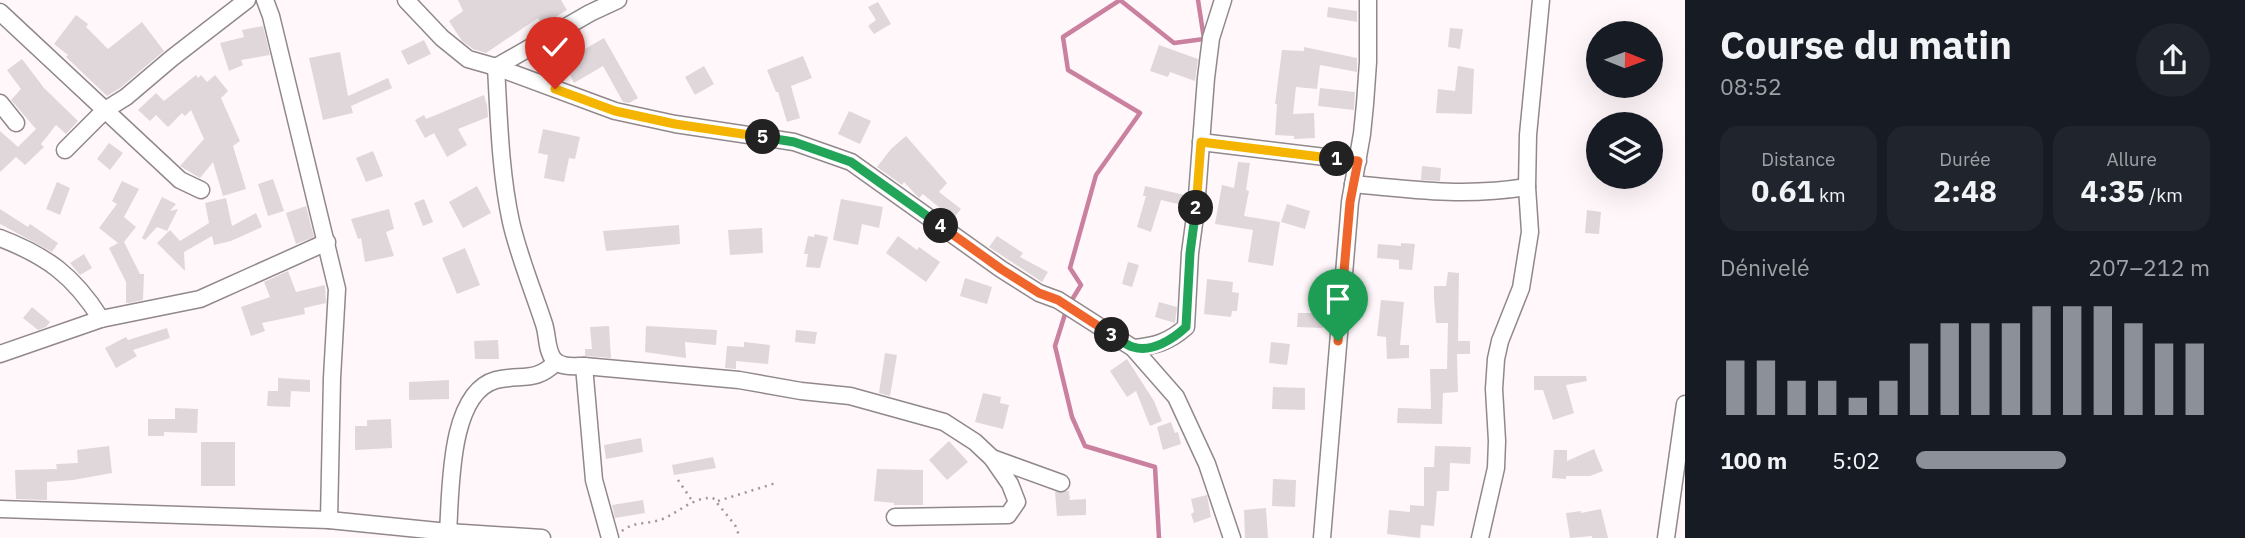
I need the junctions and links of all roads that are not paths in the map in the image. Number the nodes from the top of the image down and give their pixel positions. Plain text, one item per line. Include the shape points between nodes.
1 (247, 0) edge
2 (265, 0) edge
3 (407, 0) edge
4 (618, 0) edge
5 (1223, 0) edge
6 (1368, 0) edge
7 (1541, 0) edge
8 (0, 12) edge
9 (496, 67) junction
10 (0, 103) edge
11 (104, 110) junction
12 (16, 123) dead end
13 (1201, 142) junction
14 (65, 150) dead end
15 (1358, 161) junction
16 (1353, 184) junction
17 (1527, 187) junction
18 (201, 190) dead end
19 (0, 238) edge
20 (327, 242) junction
21 (101, 319) junction
22 (1133, 348) junction
23 (0, 354) edge
24 (556, 362) junction
25 (584, 366) junction
26 (1685, 404) edge
27 (992, 458) junction
28 (1061, 483) dead end
29 (0, 509) edge
30 (895, 517) dead end
31 (329, 520) junction
32 (448, 532) junction
33 (615, 535) edge
34 (542, 538) edge
35 (1232, 538) edge
36 (1322, 538) edge
37 (1480, 538) edge
38 (1666, 538) edge

1 - 11 street
2 - 20 street
3 - 9 street via 468,59
4 - 9 street
5 - 13 street via 1211,38
6 - 15 street via 1368,62
7 - 17 street
8 - 11 street
9 - 22 street via 615,111 794,142 851,162 1001,269
9 - 24 street via 503,180 511,222
10 - 12 street
11 - 14 street
11 - 18 street via 180,180
13 - 15 street
13 - 22 street via 1186,327 1156,346
15 - 16 street
16 - 17 street via 1445,193
16 - 36 street
17 - 37 street via 1527,255 1521,288 1496,359 1496,468
19 - 21 street via 44,257 87,297
20 - 21 street via 200,299
20 - 31 street via 337,289
21 - 23 street
22 - 35 street via 1176,397 1207,464
24 - 25 street
24 - 32 street via 541,375 487,383 475,395 458,428
25 - 27 street via 850,396 944,422
25 - 33 street via 594,480
26 - 38 street
27 - 28 street
27 - 30 street via 1017,502 1008,514
29 - 31 street
31 - 32 street
32 - 34 street

